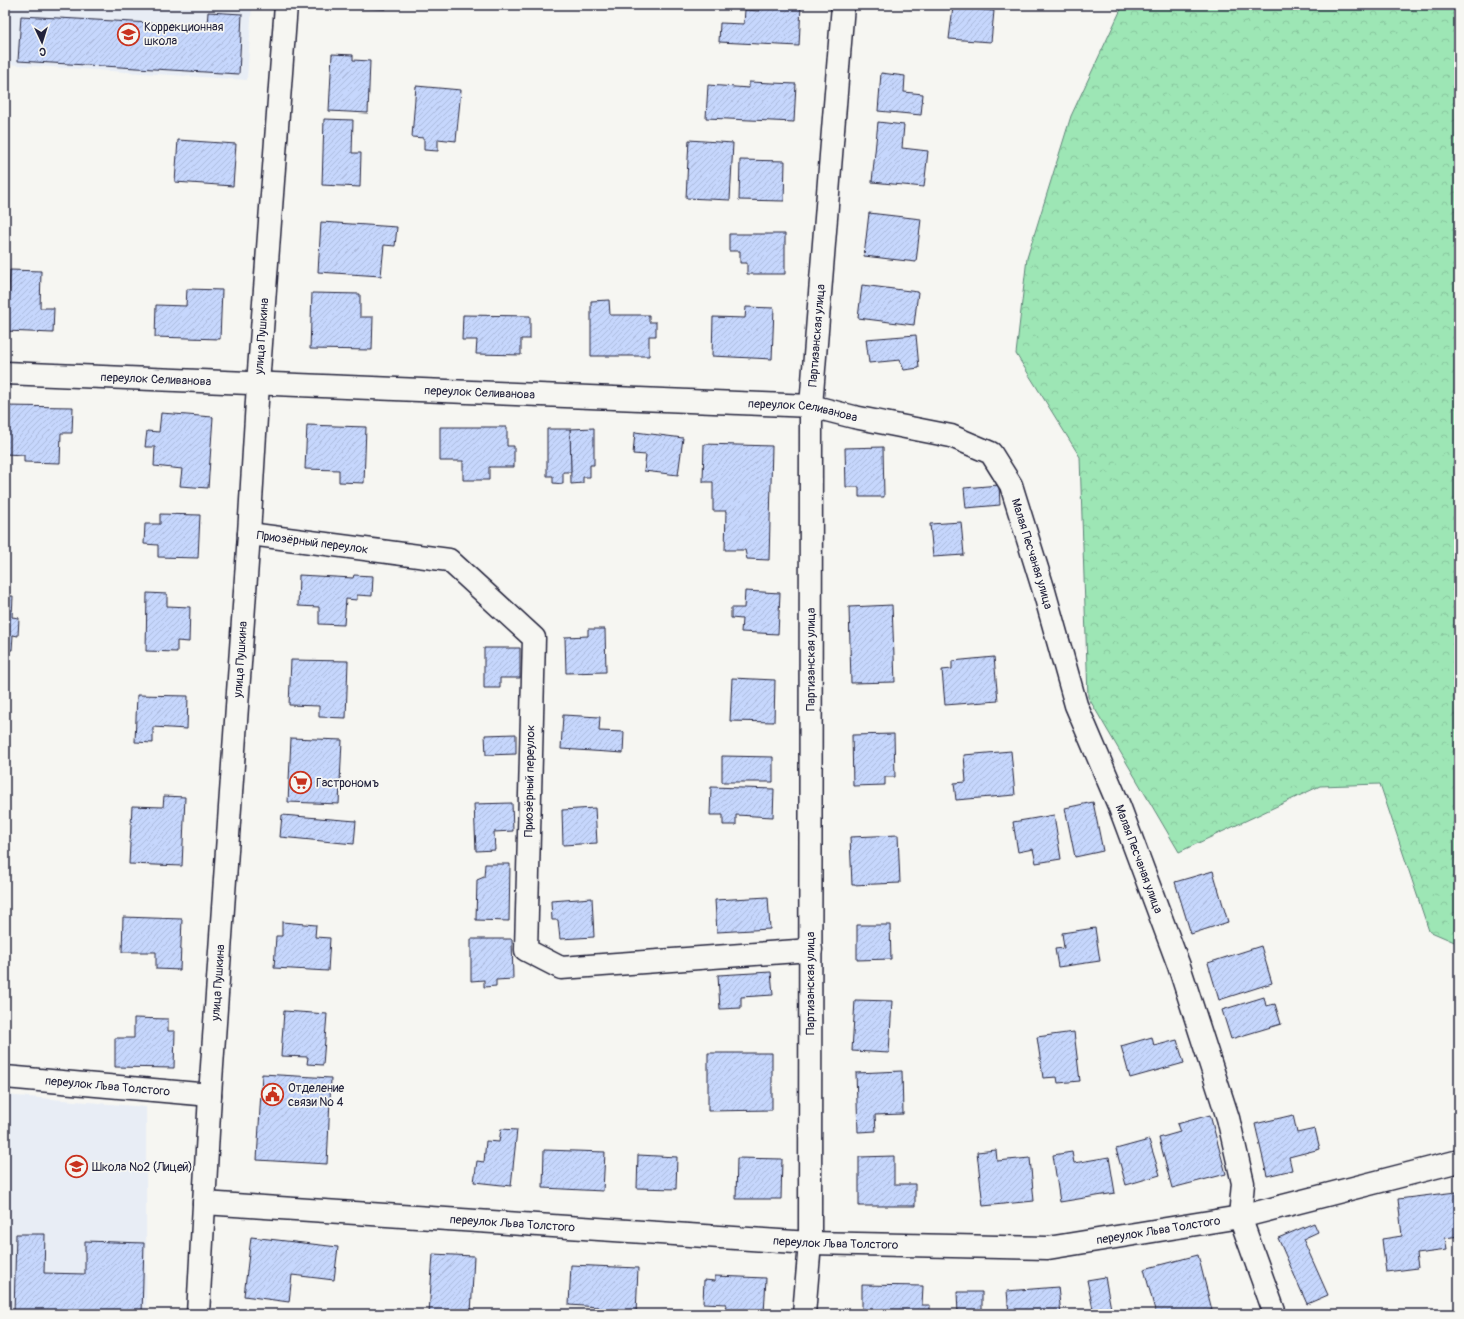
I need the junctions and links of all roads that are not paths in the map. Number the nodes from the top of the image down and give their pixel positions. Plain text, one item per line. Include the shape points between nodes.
1 (286, 5) edge
2 (843, 5) edge
3 (5, 373) edge
4 (258, 384) junction
5 (812, 406) junction
6 (951, 436) joint
7 (249, 534) junction
8 (811, 950) junction
9 (5, 1077) edge
10 (210, 1095) junction
11 (1459, 1161) edge
12 (204, 1203) junction
13 (1240, 1217) junction
14 (810, 1243) junction
15 (198, 1314) edge
16 (804, 1314) edge
17 (1275, 1314) edge

1 - 4 street, улица Пушкина
2 - 5 street, Партизанская улица
3 - 4 street, переулок Селиванова
4 - 5 street, переулок Селиванова
4 - 7 street, улица Пушкина
5 - 6 street, переулок Селиванова
5 - 8 street, Партизанская улица
6 - 13 street, Малая Песчаная улица via 991,453 1011,485 1076,705 1120,808 1180,966 1228,1118 1244,1183
7 - 8 street, Приозёрный переулок via 449,560 534,638 526,950 562,968
7 - 10 street, улица Пушкина
8 - 14 street, Партизанская улица
9 - 10 street, переулок Льва Толстого
10 - 12 street, улица Пушкина
11 - 13 street, переулок Льва Толстого
12 - 14 street, переулок Льва Толстого
12 - 15 street, улица Пушкина
13 - 14 street, переулок Льва Толстого via 1048,1248
13 - 17 street, Малая Песчаная улица
14 - 16 street, Партизанская улица

